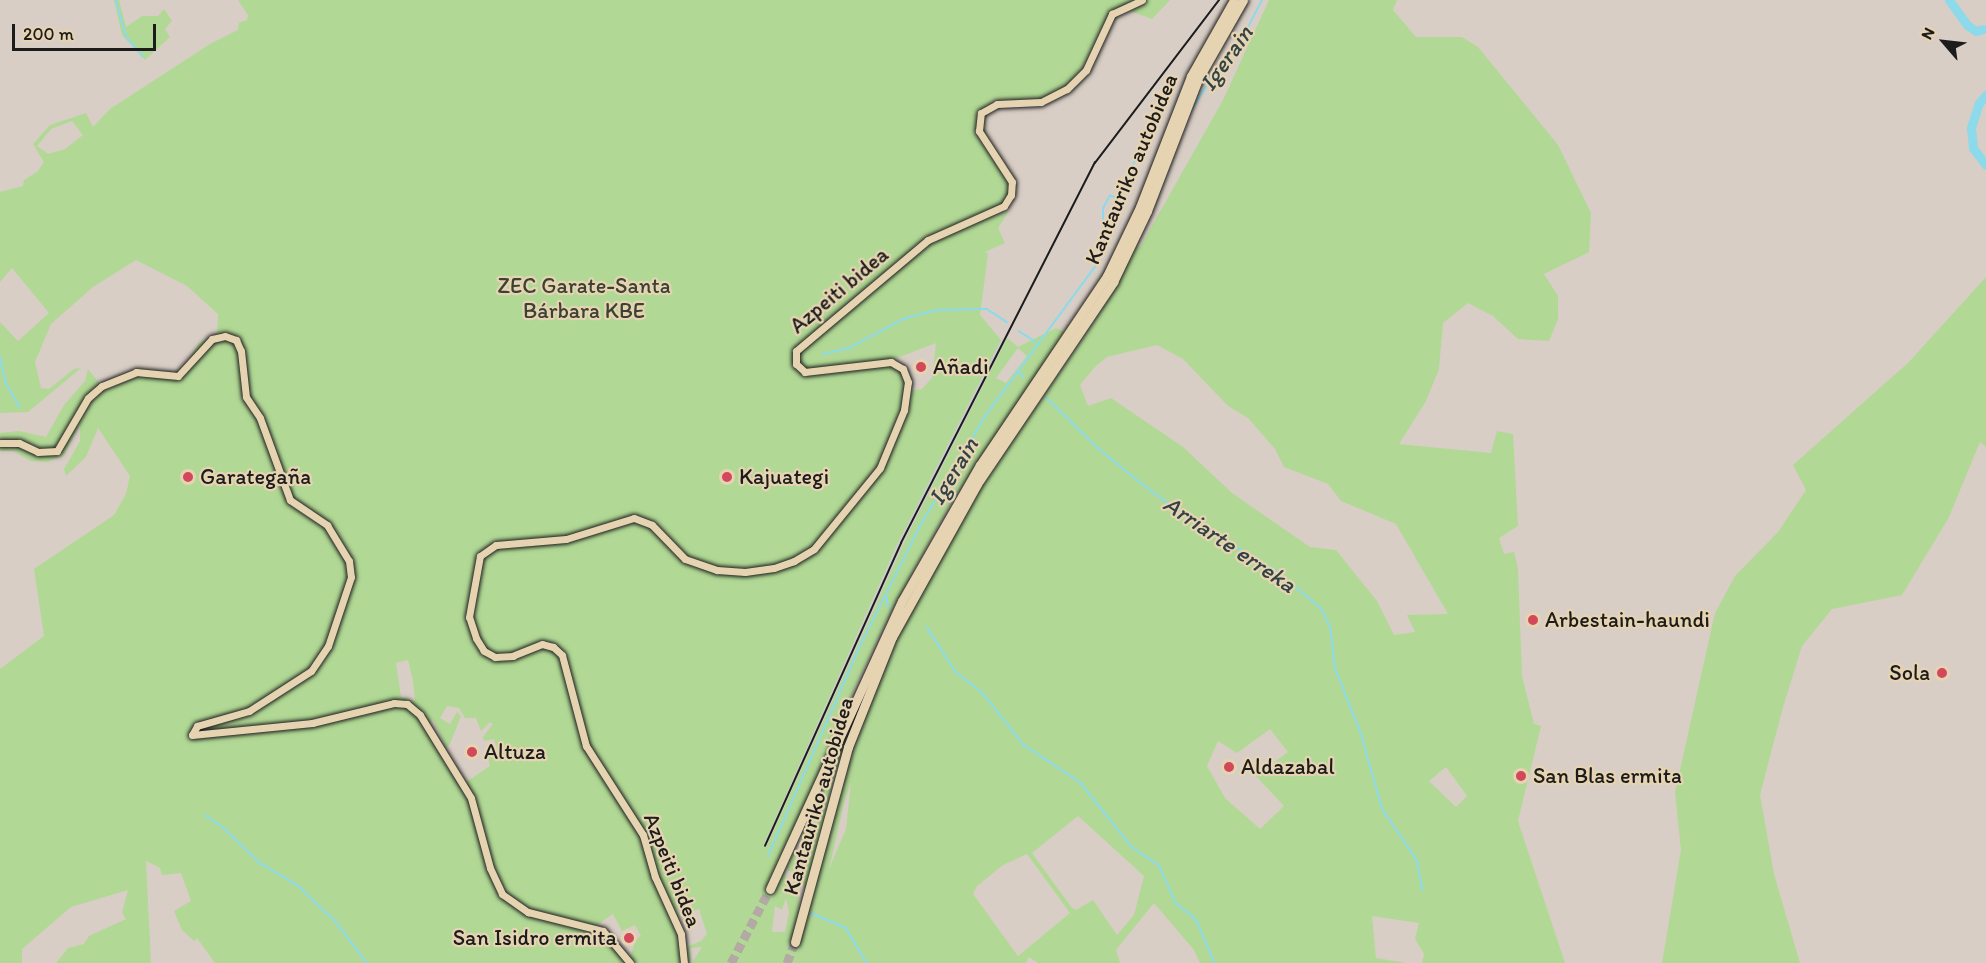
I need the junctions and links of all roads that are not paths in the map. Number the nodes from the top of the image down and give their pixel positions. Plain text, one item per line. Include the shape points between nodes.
1 (1142, 0) edge
2 (1234, 0) edge
3 (1243, 0) edge
4 (0, 443) edge
5 (771, 890) tunnel mouth
6 (795, 942) tunnel mouth
7 (630, 963) edge
8 (684, 963) edge

1 - 8 main road, Azpeiti bidea via 1112,14 1086,70 1067,88 1041,102 996,104 981,113 976,124 979,131 1012,182 1011,195 1004,206 928,240 796,351 796,364 804,372 890,362 903,369 908,382 904,408 880,468 814,549 774,568 717,570 688,561 653,526 634,518 562,540 496,545 480,556 470,617 475,637 484,651 495,657 513,656 542,644 554,647 563,657 586,746 643,835 655,877 681,934
2 - 5 highway, Kantauriko autobidea via 1191,76 1140,207 1110,271 973,475 902,601
3 - 6 highway, Kantauriko autobidea via 1198,79 1147,211 1116,276 966,501 884,654 848,747
4 - 7 main road via 18,443 38,452 57,451 88,398 102,386 136,372 178,376 212,339 223,336 236,340 241,349 246,398 260,418 291,500 327,525 349,561 351,577 328,646 311,671 246,712 196,727 193,735 312,723 394,703 407,704 420,715 470,795 492,874 502,894 528,912 603,931

